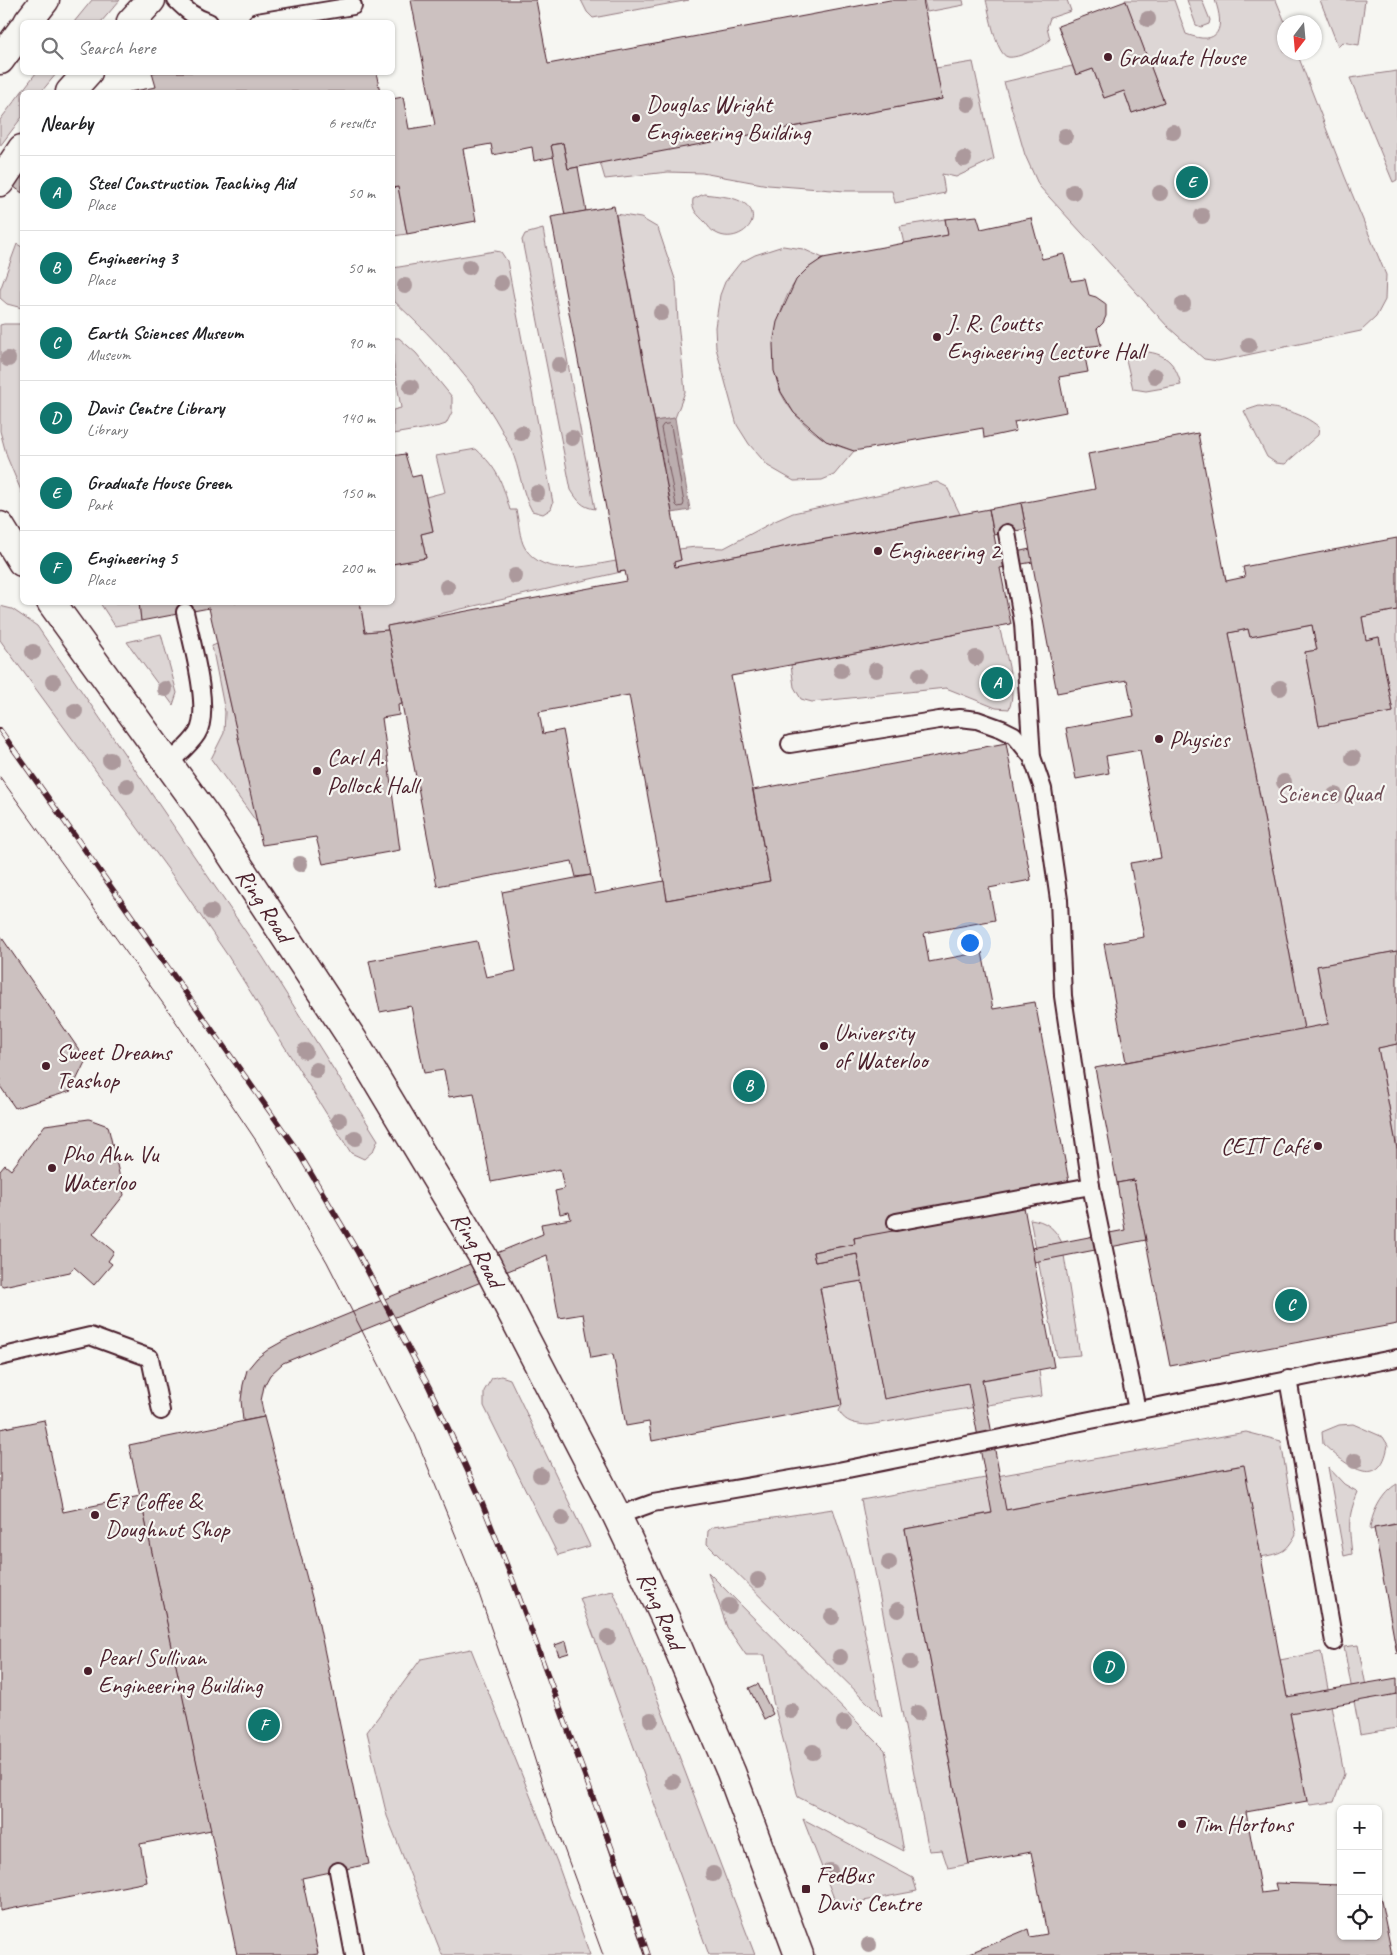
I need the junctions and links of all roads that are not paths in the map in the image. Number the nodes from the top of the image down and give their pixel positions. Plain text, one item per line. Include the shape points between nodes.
1 (44, 0) edge
2 (151, 0) edge
3 (176, 0) edge
4 (353, 6) dead end
5 (29, 20) edge
6 (133, 20) edge
7 (204, 20) edge
8 (269, 20) edge
9 (20, 33) edge
10 (0, 60) edge
11 (85, 75) edge
12 (72, 90) edge
13 (20, 152) edge
14 (0, 182) edge
15 (0, 526) edge
16 (1007, 533) dead end
17 (20, 559) edge
18 (52, 605) edge
19 (185, 612) dead end
20 (790, 744) dead end
21 (1032, 757) junction
22 (168, 765) junction
23 (1091, 1186) junction
24 (896, 1222) dead end
25 (0, 1357) edge
26 (1397, 1358) edge
27 (1288, 1379) junction
28 (1138, 1410) junction
29 (161, 1411) dead end
30 (617, 1516) junction
31 (1334, 1642) dead end
32 (338, 1871) dead end
33 (354, 1955) edge
34 (799, 1955) edge

1 - 5 street
2 - 6 street
3 - 7 lane via 193,16
4 - 8 lane
9 - 10 street
11 - 12 street
13 - 14 street
15 - 17 street
16 - 21 lane via 1023,623
18 - 22 street, Ring Road
19 - 22 lane via 203,703 203,721 197,734
20 - 21 lane via 960,718 1002,728 1014,735
21 - 23 lane via 1044,789 1059,900 1063,996
22 - 30 street, Ring Road via 206,816 352,1040 482,1254
23 - 24 lane
23 - 28 lane
25 - 29 lane via 90,1336 150,1358
26 - 27 lane
27 - 28 lane
27 - 31 lane
28 - 30 lane via 838,1471 653,1503
30 - 34 street, Ring Road via 731,1772
32 - 33 lane

